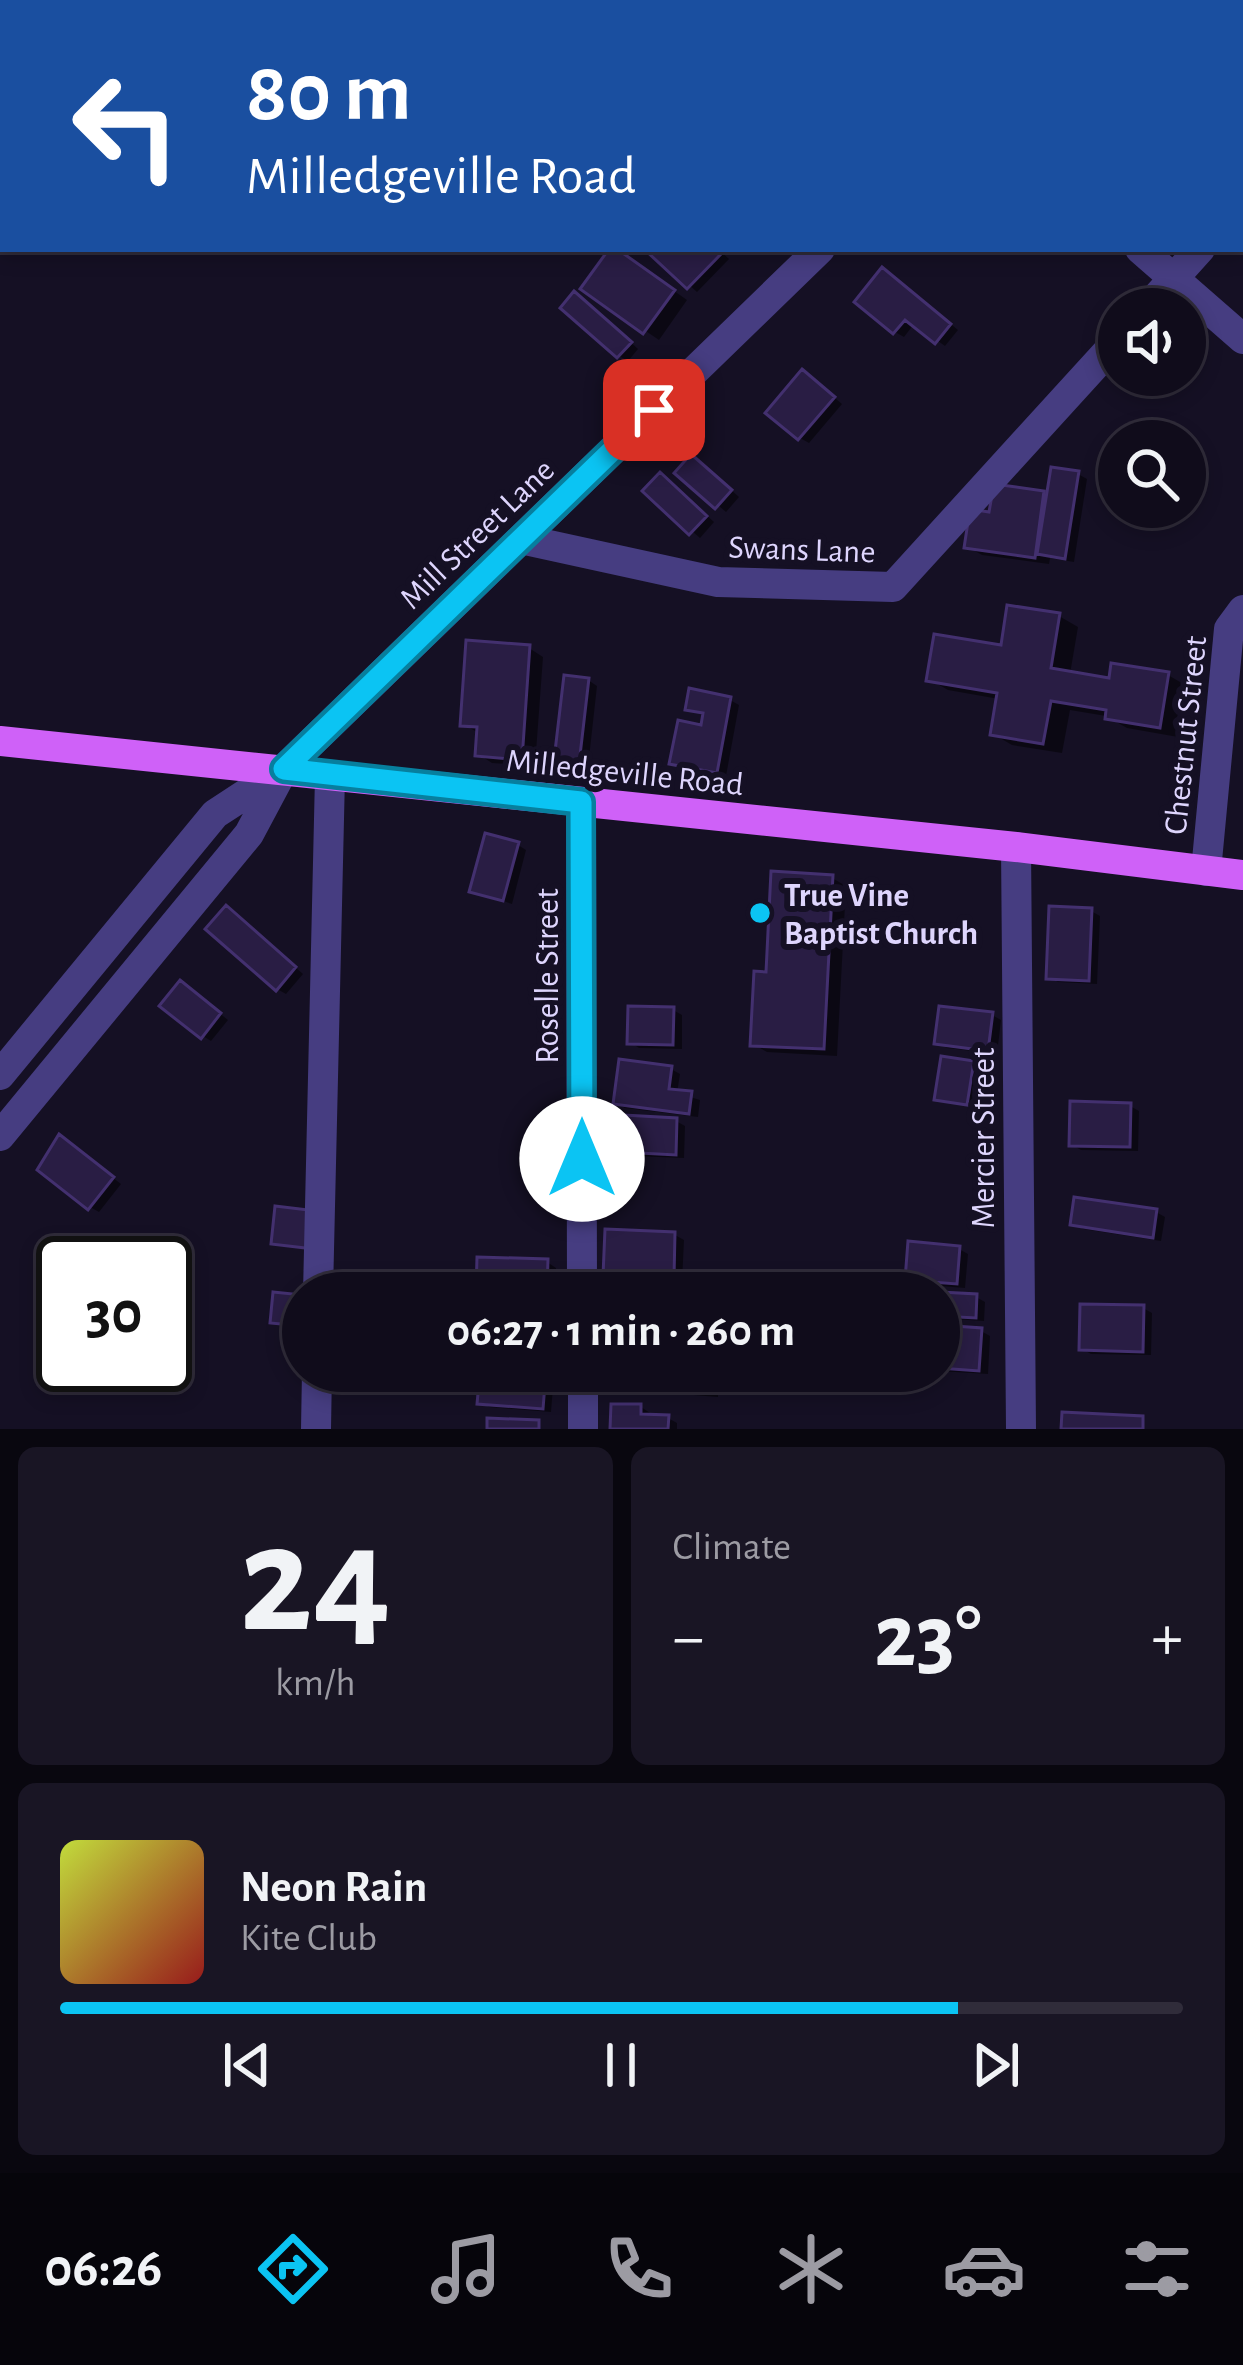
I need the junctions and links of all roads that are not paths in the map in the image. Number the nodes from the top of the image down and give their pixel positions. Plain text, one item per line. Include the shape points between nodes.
1 (817, 252) edge
2 (1142, 252) edge
3 (1197, 252) edge
4 (1174, 279) junction
5 (1166, 288) edge
6 (1243, 339) edge
7 (1098, 362) edge
8 (521, 539) junction
9 (1243, 610) edge
10 (0, 741) edge
11 (284, 769) junction
12 (330, 776) junction
13 (581, 802) junction
14 (1016, 847) junction
15 (1206, 871) junction
16 (1243, 875) edge
17 (0, 1075) edge
18 (0, 1136) edge
19 (319, 1272) edge
20 (582, 1272) edge
21 (317, 1392) edge
22 (583, 1392) edge
23 (316, 1429) edge
24 (583, 1429) edge
25 (1021, 1429) edge

1 - 8 street, Mill Street Lane
2 - 4 street
3 - 4 street
4 - 5 street
4 - 6 street
7 - 8 street, Swans Lane via 893,587 718,582
8 - 11 street, Mill Street Lane
9 - 15 street, Chestnut Street via 1229,629
10 - 11 main road, Milledgeville Road
11 - 12 main road, Milledgeville Road
11 - 17 street, Mill Street Lane via 215,814
11 - 18 street, Mill Street Lane via 250,834
12 - 13 main road, Milledgeville Road
12 - 19 street
13 - 14 main road, Milledgeville Road
13 - 20 street, Roselle Street
14 - 15 main road, Milledgeville Road
14 - 25 street, Mercier Street
15 - 16 main road, Milledgeville Road
21 - 23 street
22 - 24 street

